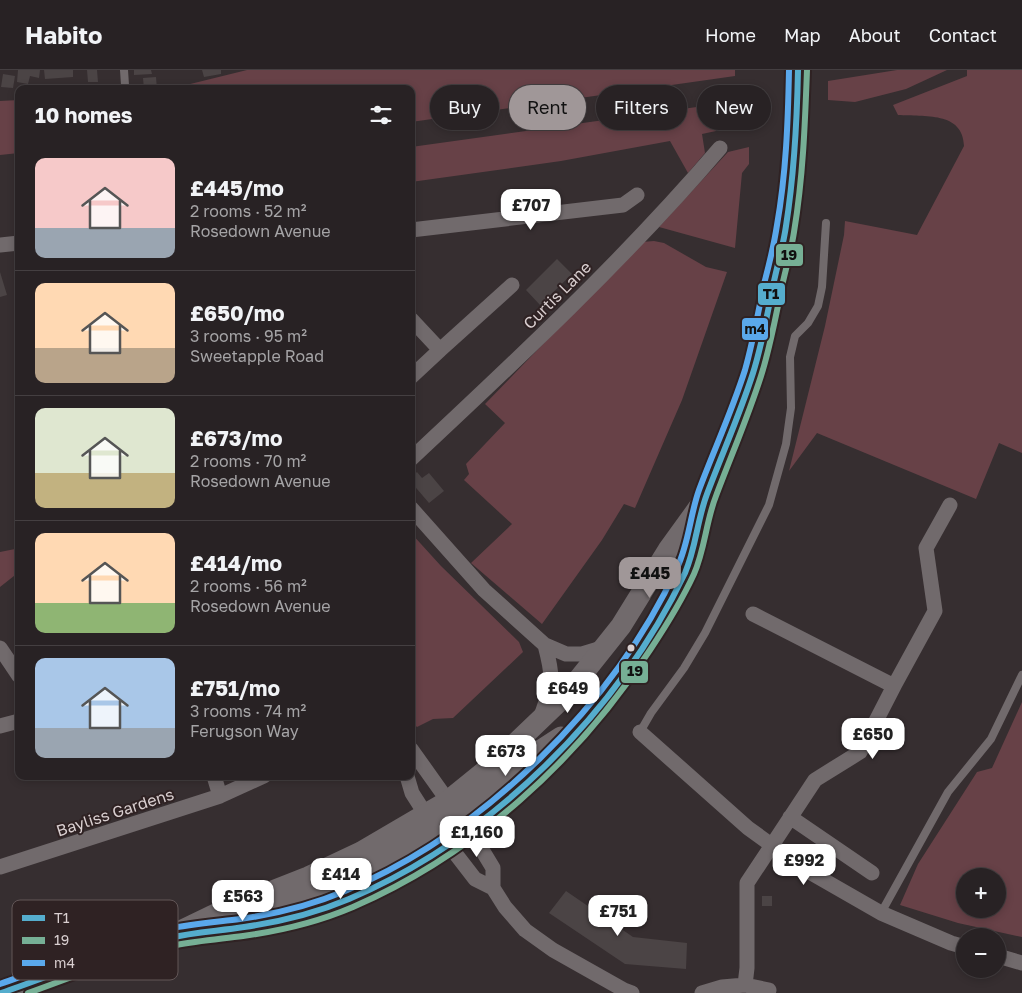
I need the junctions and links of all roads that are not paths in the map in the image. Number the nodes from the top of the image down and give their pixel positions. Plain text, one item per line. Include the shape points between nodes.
1 (124, 70) edge
2 (798, 70) edge
3 (125, 85) dead end
4 (720, 148) dead end
5 (637, 195) dead end
6 (826, 223) dead end
7 (415, 230) edge
8 (15, 243) edge
9 (0, 245) edge
10 (512, 285) dead end
11 (415, 322) edge
12 (440, 350) junction
13 (415, 373) edge
14 (415, 455) edge
15 (705, 498) junction
16 (950, 505) dead end
17 (415, 512) edge
18 (753, 614) dead end
19 (545, 645) junction
20 (605, 647) junction
21 (0, 648) edge
22 (15, 670) edge
23 (1022, 675) edge
24 (894, 686) junction
25 (539, 721) junction
26 (15, 722) edge
27 (0, 726) edge
28 (581, 726) junction
29 (640, 732) joint
30 (415, 755) edge
31 (215, 780) edge
32 (255, 780) edge
33 (408, 780) edge
34 (220, 796) junction
35 (453, 807) junction
36 (790, 817) junction
37 (437, 829) junction
38 (470, 830) junction
39 (772, 846) junction
40 (0, 867) edge
41 (872, 873) dead end
42 (493, 888) junction
43 (881, 913) junction
44 (178, 932) edge
45 (178, 936) edge
46 (956, 944) edge
47 (1006, 958) edge
48 (1022, 963) edge
49 (40, 980) edge
50 (745, 985) junction
51 (769, 990) dead end
52 (1, 993) edge
53 (632, 993) edge
54 (702, 993) edge

1 - 3 lane
2 - 15 street via 787,221 766,322 750,382
4 - 14 street, Curtis Lane via 625,253
5 - 7 street via 623,205
6 - 29 lane via 818,306 808,323 794,336 786,444 769,505 705,632
8 - 9 street
10 - 12 street
11 - 12 street
12 - 13 street
15 - 20 street
15 - 28 street via 690,558 668,605 612,692
16 - 24 street via 926,548 935,611
17 - 19 street via 484,590
18 - 24 street
19 - 20 street via 566,654 582,654
19 - 25 street via 552,676 550,692
20 - 25 street via 566,695
21 - 22 street
23 - 43 lane via 991,738 948,792
24 - 36 street via 860,752 815,780
25 - 35 street
26 - 27 street
28 - 35 street via 524,761 491,788
28 - 38 street via 532,778
29 - 39 street
30 - 35 street
31 - 34 street
32 - 34 street, Bayliss Gardens
33 - 37 street via 412,793
34 - 40 street, Bayliss Gardens
35 - 37 street
35 - 38 street
36 - 39 street
36 - 41 street
37 - 38 street
37 - 42 street via 474,879
37 - 44 street via 361,852 308,878 224,910
37 - 45 street via 390,879 350,898 312,912 253,926
38 - 42 street via 493,868
39 - 43 street via 806,870
39 - 50 street via 747,883
42 - 53 street via 525,930 553,950
43 - 46 street
47 - 48 street
49 - 52 street
50 - 51 street
50 - 54 street

